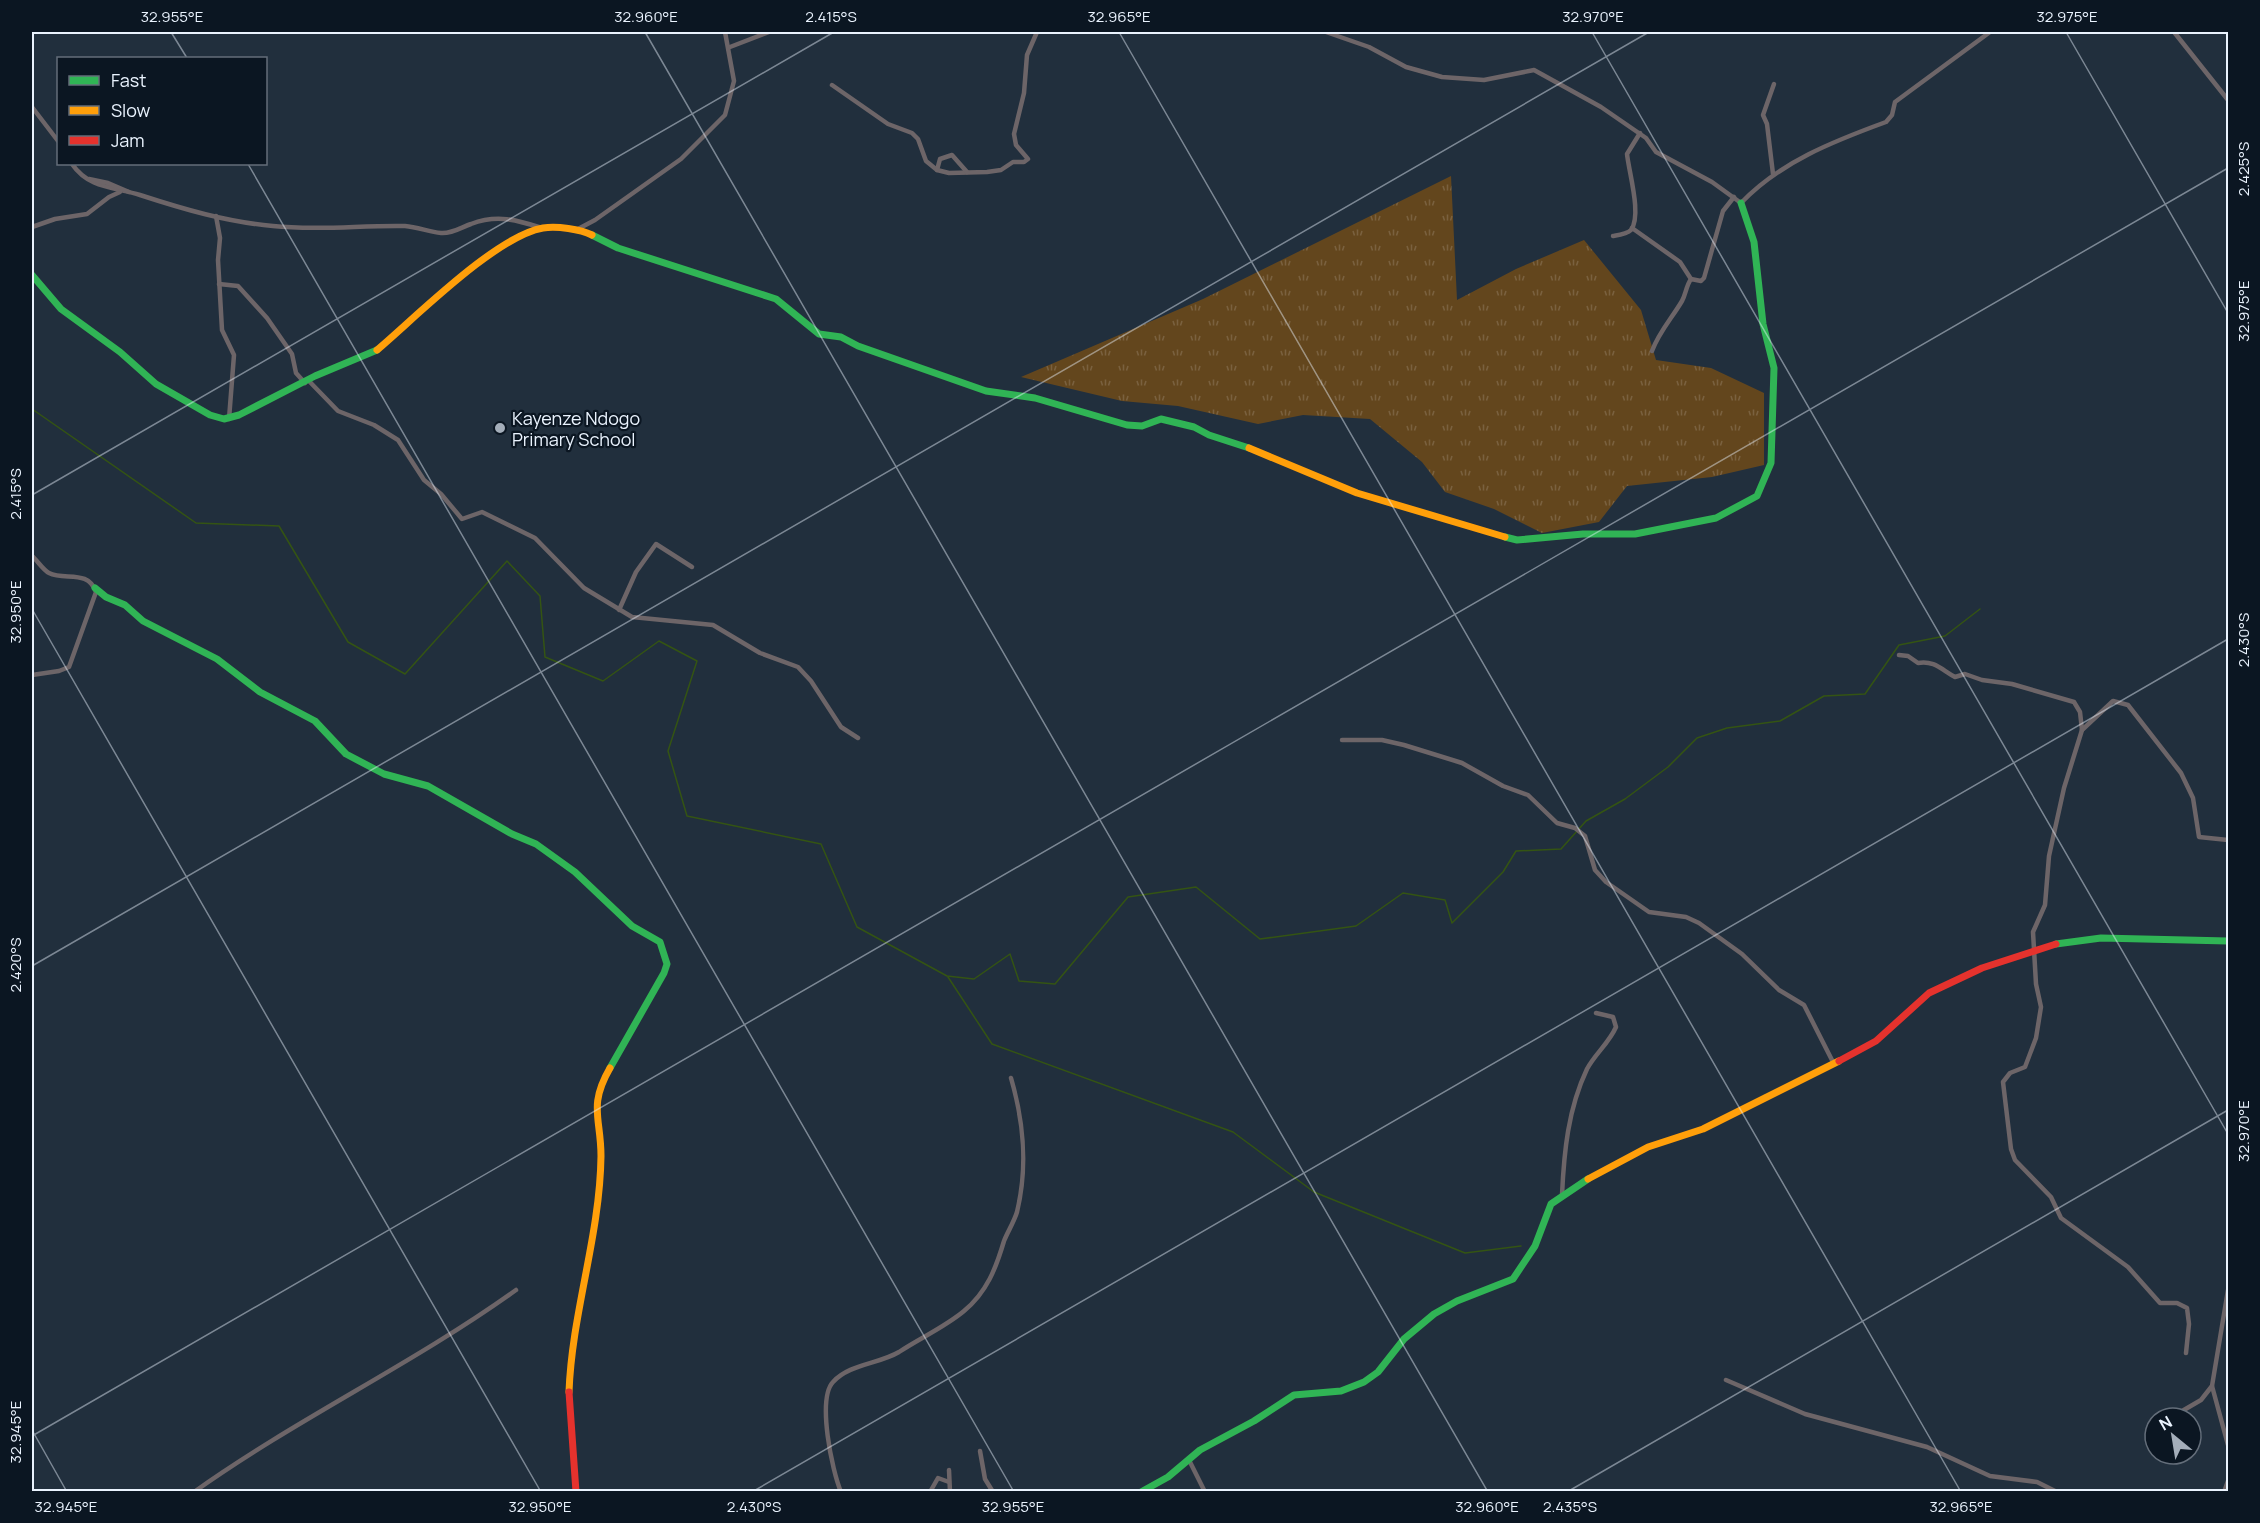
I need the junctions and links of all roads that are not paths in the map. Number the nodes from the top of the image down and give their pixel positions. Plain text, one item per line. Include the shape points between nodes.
1 (725, 32) edge
2 (769, 32) edge
3 (1036, 32) edge
4 (1326, 32) edge
5 (1990, 32) edge
6 (2174, 32) edge
7 (730, 47) junction
8 (1774, 84) dead end
9 (832, 85) dead end
10 (2229, 100) edge
11 (32, 107) edge
12 (1640, 133) junction
13 (57, 140) edge
14 (73, 165) edge
15 (937, 170) junction
16 (967, 172) junction
17 (1773, 174) junction
18 (87, 179) junction
19 (108, 189) junction
20 (123, 192) junction
21 (130, 193) junction
22 (109, 197) junction
23 (1734, 197) junction
24 (1741, 203) junction
25 (216, 216) junction
26 (32, 227) edge
27 (543, 228) junction
28 (1632, 228) junction
29 (578, 229) junction
30 (1613, 236) dead end
31 (32, 275) edge
32 (1691, 279) junction
33 (219, 284) junction
34 (1652, 351) dead end
35 (306, 382) junction
36 (229, 419) junction
37 (32, 556) edge
38 (692, 567) dead end
39 (95, 588) junction
40 (619, 610) junction
41 (1899, 655) dead end
42 (32, 675) edge
43 (2082, 730) junction
44 (858, 738) dead end
45 (1342, 740) dead end
46 (2229, 840) edge
47 (2229, 941) edge
48 (2033, 952) junction
49 (1596, 1013) dead end
50 (1833, 1064) junction
51 (1011, 1078) dead end
52 (1562, 1195) junction
53 (516, 1290) dead end
54 (2229, 1290) edge
55 (2186, 1353) dead end
56 (1726, 1380) dead end
57 (2212, 1386) junction
58 (2191, 1406) edge
59 (2229, 1445) edge
60 (980, 1451) dead end
61 (1189, 1460) junction
62 (949, 1470) dead end
63 (2229, 1481) edge
64 (949, 1482) junction
65 (194, 1491) edge
66 (576, 1491) edge
67 (841, 1491) edge
68 (930, 1491) edge
69 (950, 1491) edge
70 (993, 1491) edge
71 (1141, 1491) edge
72 (1205, 1491) edge
73 (2057, 1491) edge
74 (2224, 1491) edge

1 - 7 street
2 - 7 street
3 - 16 street via 1027,55 1023,105 1014,134 1027,161 1013,162 1001,170
4 - 12 street via 1369,47 1406,67 1442,77 1484,80 1534,70
5 - 17 street via 1895,102 1886,122 1808,154
6 - 10 street
7 - 29 street via 734,81 725,115 681,159
8 - 17 street via 1763,115
9 - 15 street via 888,124 912,133 926,161
11 - 13 street
12 - 23 street via 1656,152
12 - 28 street via 1627,154 1636,205
14 - 18 street
15 - 16 street
15 - 16 street via 940,159 952,155
17 - 24 street
18 - 19 street
18 - 21 street via 116,185
19 - 20 street
19 - 22 street
20 - 21 street
20 - 22 street
21 - 25 street via 177,209
22 - 26 street via 87,214
23 - 24 street
23 - 32 street via 1723,211 1704,278
24 - 29 street via 1754,242 1763,324 1774,368 1771,463 1763,487 1757,496 1716,518 1690,520 1644,533 1583,534 1540,540 1504,537 1366,496 1194,427 1161,419 1143,426 1127,425 1025,396 987,391 858,346 841,336 819,334 773,298 618,248
25 - 27 street via 330,230 409,226 441,233 486,219 509,218
25 - 33 street via 220,238
27 - 29 street
27 - 35 street via 490,253 374,353
28 - 30 street
28 - 32 street via 1680,262
31 - 36 street via 61,309 164,390 210,415
32 - 34 street
33 - 35 street via 238,286 267,318 292,354 296,373
33 - 36 street via 222,330 234,355
35 - 36 street
35 - 40 street via 338,411 399,440 424,480 462,519 482,512 524,531 551,552 584,588
37 - 39 street via 48,573 84,578
38 - 40 street via 656,544 636,572
39 - 42 street via 71,664 63,670
39 - 66 street via 143,621 217,659 260,692 315,721 345,754 379,772 428,786 536,844 575,872 622,918 660,942 667,964 664,973 596,1098 601,1154 599,1197 570,1358 568,1409
40 - 44 street via 639,620 713,625 760,653 798,667 841,727
41 - 43 street via 1945,669 1954,677 1965,674 2074,702 2080,712
43 - 46 street via 2112,701 2128,705 2191,790 2199,837
43 - 48 street via 2064,788 2049,856 2048,888 2033,932
45 - 50 street via 1382,740 1404,745 1462,763 1528,795 1557,823 1575,828 1585,836 1594,870 1606,882 1649,912 1700,923 1742,954 1779,990 1804,1005
47 - 48 street via 2080,939
48 - 50 street via 1932,992 1908,1008 1876,1042
48 - 55 street via 2041,1007 2036,1038 2025,1066 2010,1073 2002,1087 2012,1155 2051,1197 2063,1221 2128,1267 2160,1303 2177,1303 2187,1308
49 - 52 street via 1613,1017 1616,1027 1588,1068 1577,1095 1565,1140
50 - 52 street via 1703,1129 1640,1150
51 - 67 street via 1021,1121 1024,1161 1017,1213 994,1272 974,1301 956,1317 890,1357 843,1374 831,1383 827,1395 831,1462
52 - 61 street via 1547,1209 1537,1242 1513,1279 1434,1314 1364,1382 1341,1391 1293,1395
53 - 65 street via 435,1346
54 - 57 street
56 - 73 street via 1805,1414 1927,1447 1990,1476 2037,1482
57 - 58 street
57 - 59 street
60 - 70 street via 985,1479
61 - 71 street
61 - 72 street
62 - 64 street
63 - 74 street
64 - 68 street via 938,1478
64 - 69 street

